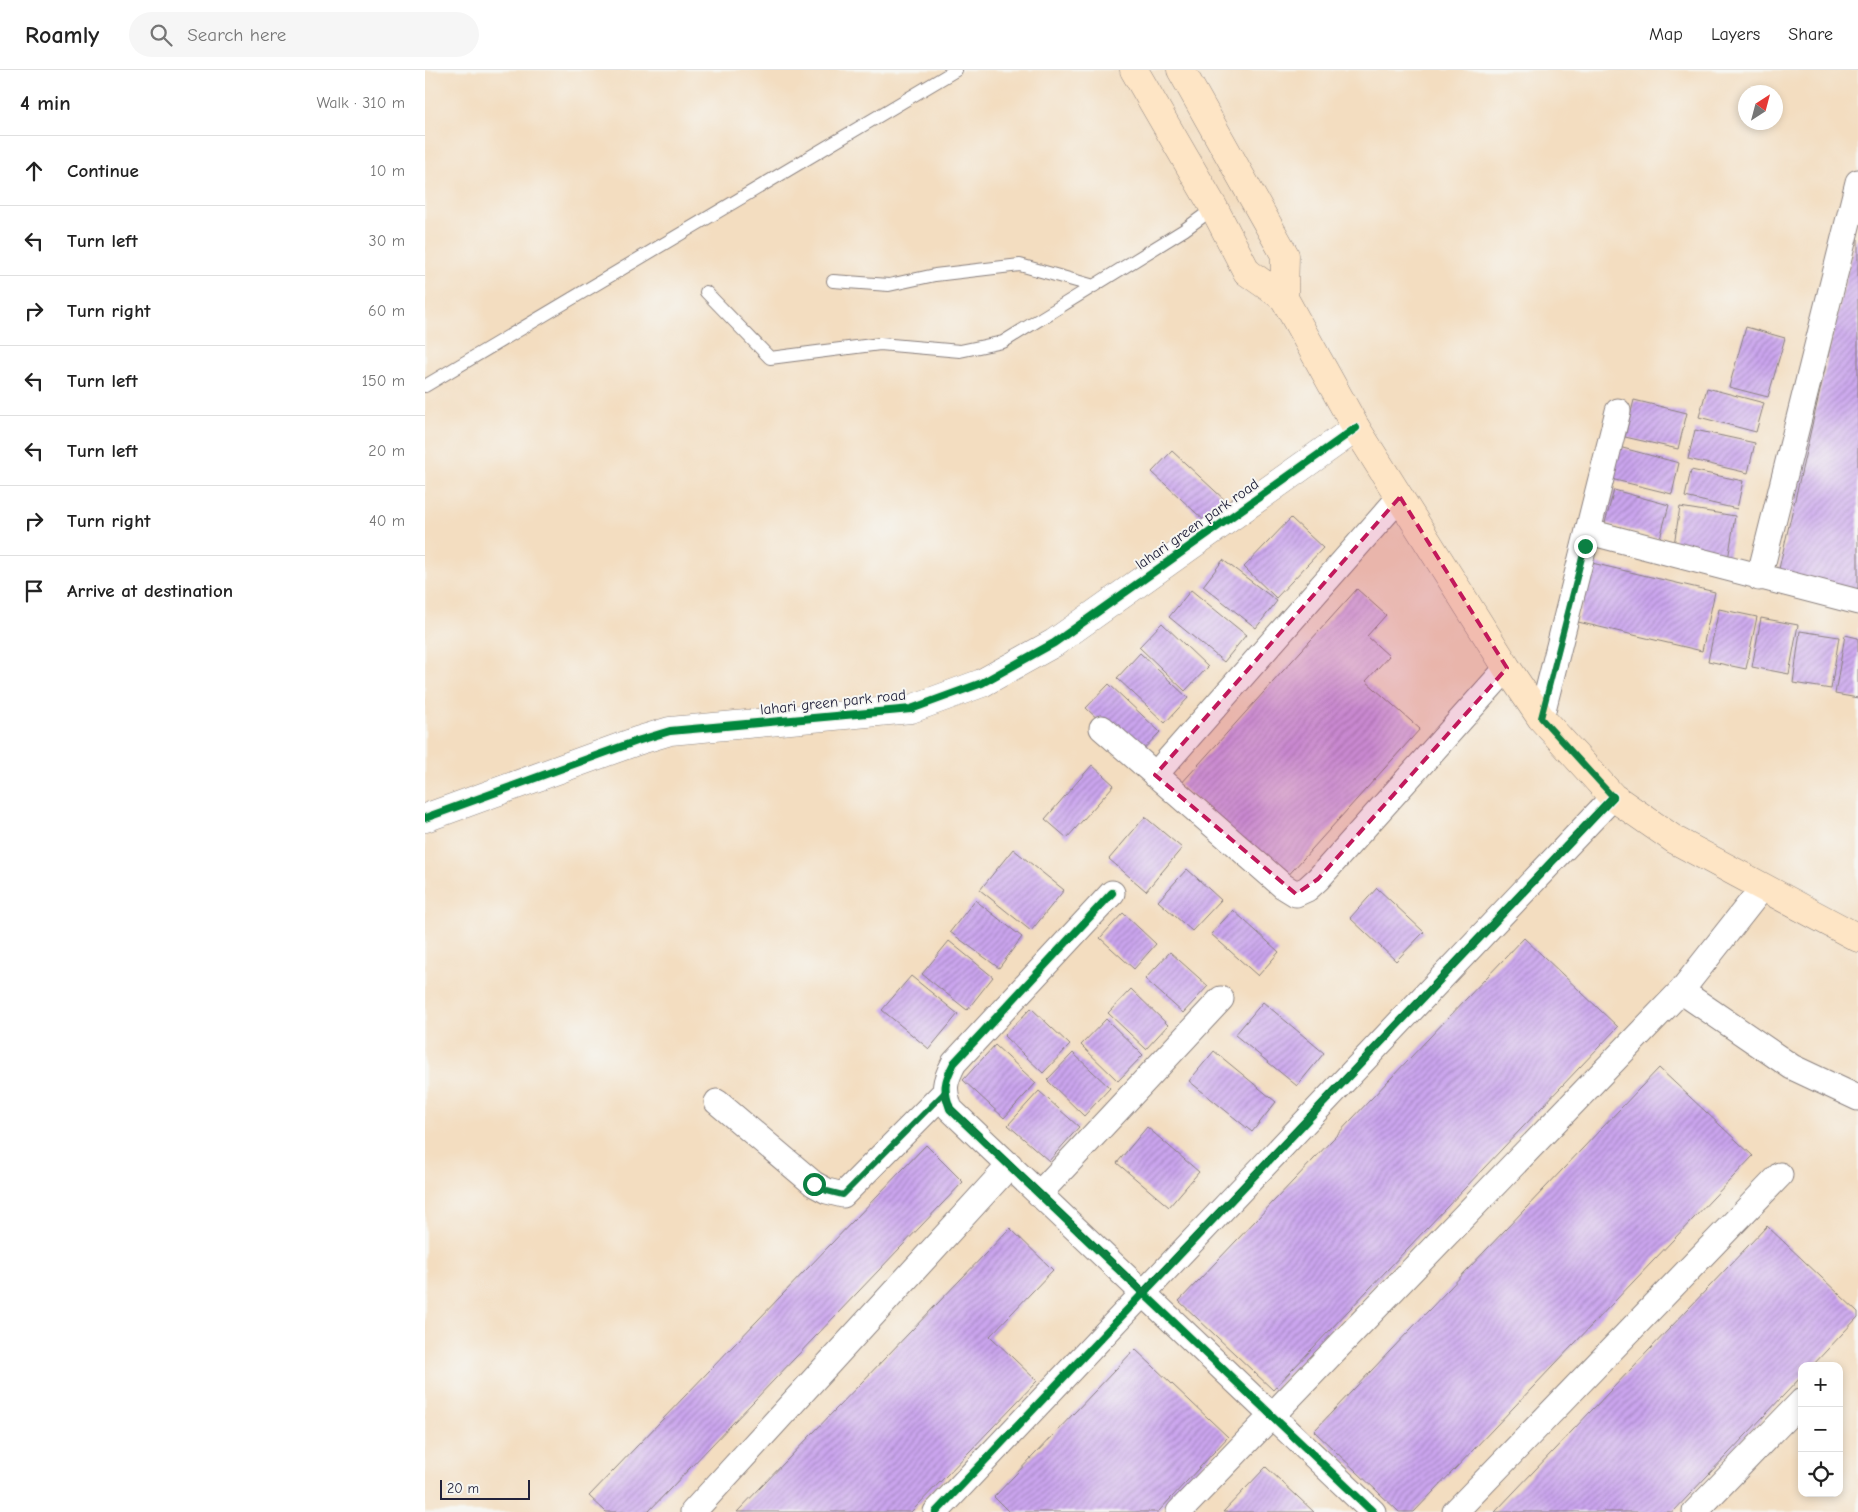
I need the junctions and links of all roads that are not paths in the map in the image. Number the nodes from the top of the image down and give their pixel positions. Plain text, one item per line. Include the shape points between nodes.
1 (956, 70) edge
2 (1134, 70) edge
3 (1181, 70) edge
4 (1858, 182) edge
5 (1214, 208) junction
6 (1855, 210) edge
7 (833, 281) dead end
8 (1094, 286) junction
9 (706, 292) dead end
10 (1284, 298) junction
11 (425, 386) edge
12 (1618, 411) dead end
13 (1356, 428) junction
14 (1400, 497) junction
15 (1589, 532) junction
16 (1759, 578) junction
17 (1858, 602) edge
18 (1507, 668) junction
19 (1541, 718) junction
20 (1102, 728) dead end
21 (1155, 775) junction
22 (1613, 797) junction
23 (425, 818) edge
24 (1763, 887) junction
25 (1112, 893) dead end
26 (1858, 938) edge
27 (1681, 991) junction
28 (1221, 999) dead end
29 (944, 1093) junction
30 (1858, 1098) edge
31 (717, 1102) dead end
32 (1010, 1165) junction
33 (1780, 1175) dead end
34 (1039, 1194) junction
35 (1143, 1292) junction
36 (1798, 1406) edge
37 (1272, 1416) junction
38 (693, 1512) edge
39 (936, 1512) edge
40 (1179, 1512) edge
41 (1373, 1512) edge
42 (1455, 1512) edge
43 (1695, 1512) edge

1 - 11 lane
2 - 5 main road
3 - 10 main road via 1285,255
4 - 6 street
5 - 8 lane
5 - 10 main road via 1247,272
6 - 16 street
7 - 8 lane via 889,285 935,275 1020,265
8 - 9 lane via 995,344 959,351 880,344 771,358
10 - 13 main road
12 - 15 street
13 - 14 main road
13 - 23 street, lahari green park road via 1054,643 982,683 911,709 670,731
14 - 18 main road
14 - 21 street
15 - 16 street
15 - 19 street
16 - 17 street
18 - 19 main road
18 - 21 street via 1318,879 1296,894
19 - 22 main road
20 - 21 street
22 - 24 main road via 1675,840
22 - 35 street
24 - 26 main road
24 - 27 street
25 - 29 street via 954,1063
27 - 30 street via 1792,1067
27 - 37 street
28 - 34 street
29 - 31 street via 843,1195 814,1184
29 - 32 street via 951,1109
32 - 34 street
32 - 38 street
33 - 42 street
34 - 35 street
35 - 37 street
35 - 39 street
36 - 43 street
37 - 40 street
37 - 41 street

